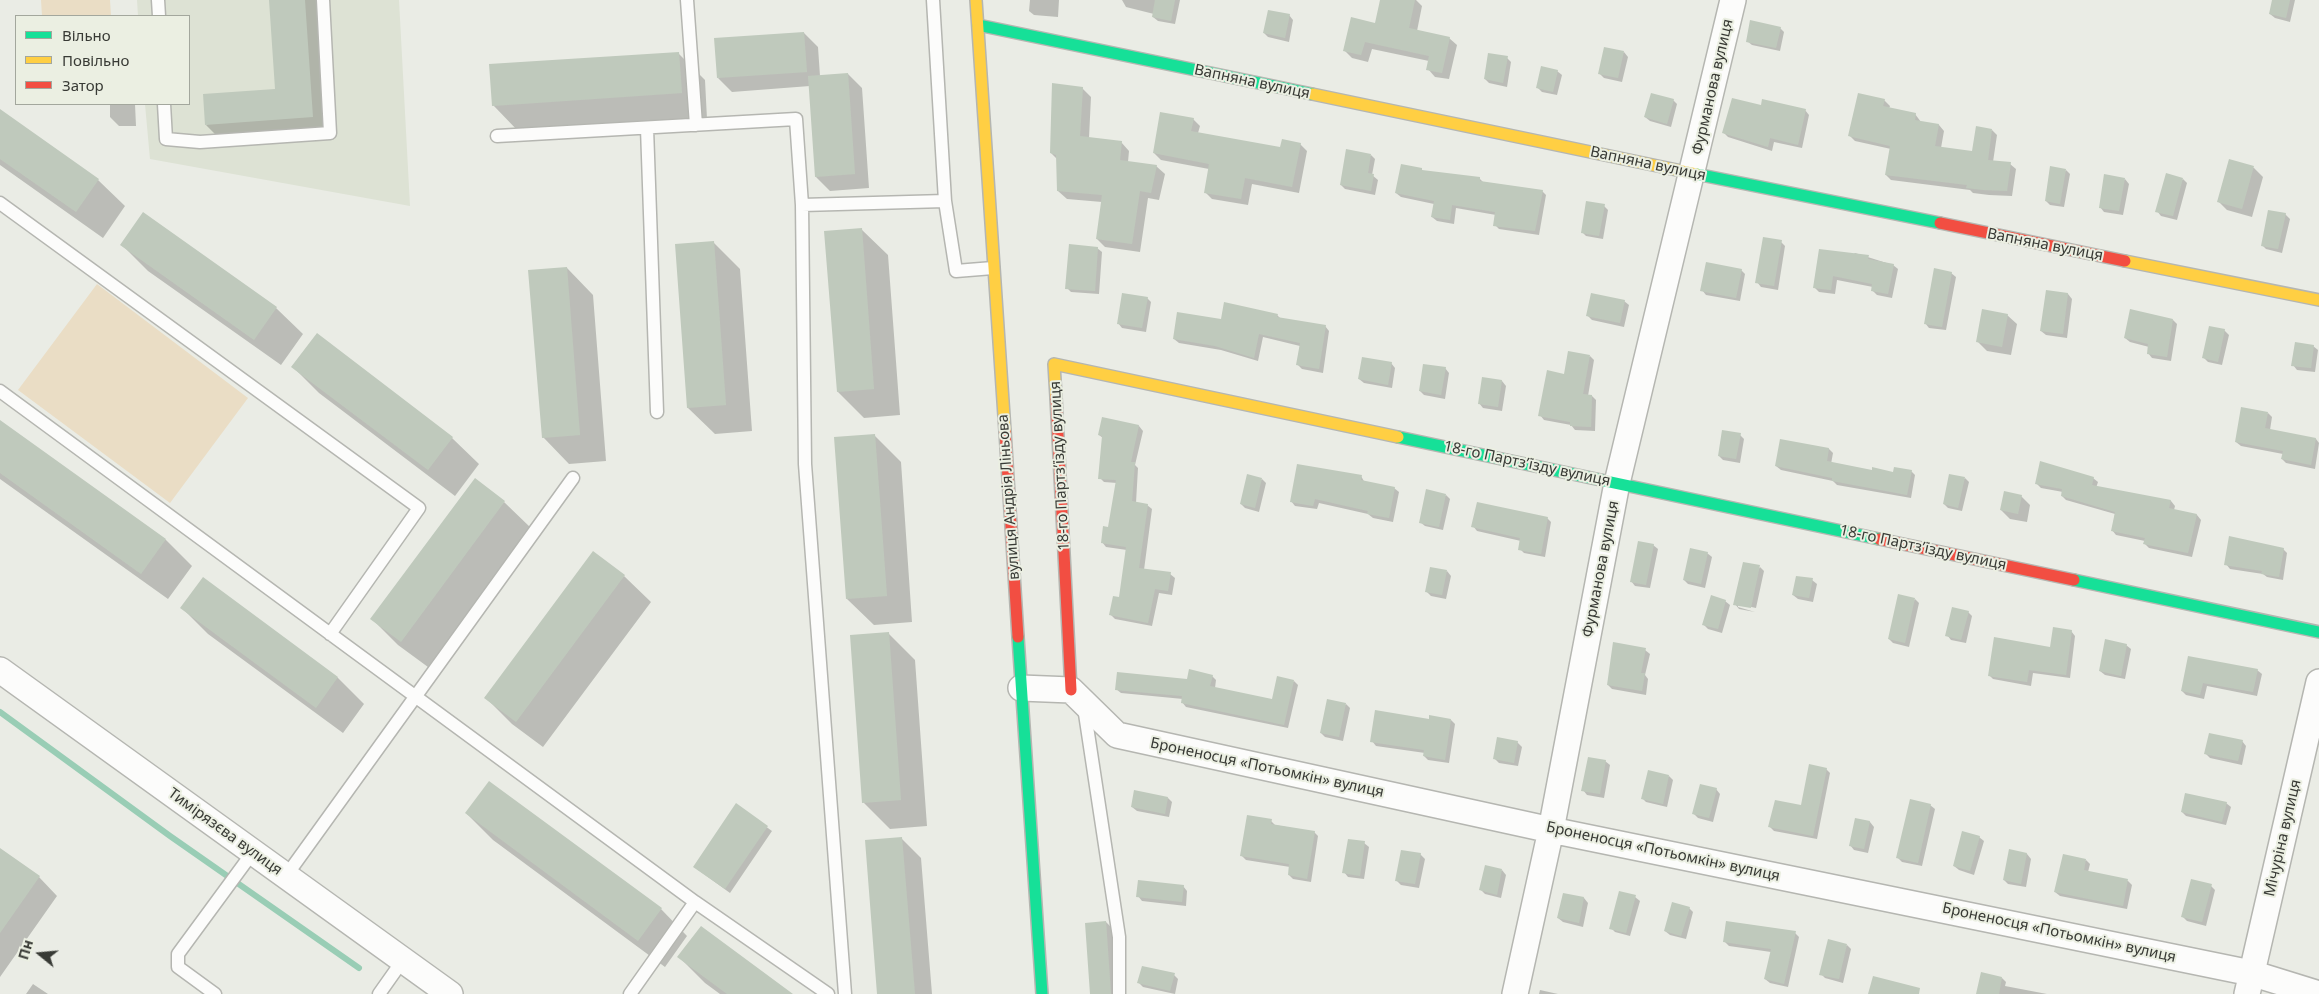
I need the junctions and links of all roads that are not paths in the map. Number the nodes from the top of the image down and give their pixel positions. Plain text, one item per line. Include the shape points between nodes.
1 (158, 0) edge
2 (323, 0) edge
3 (687, 0) edge
4 (933, 0) edge
5 (976, 0) edge
6 (1733, 0) edge
7 (159, 15) edge
8 (978, 26) junction
9 (164, 105) edge
10 (696, 125) junction
11 (647, 128) junction
12 (496, 136) dead end
13 (1692, 173) junction
14 (946, 201) junction
15 (0, 203) edge
16 (802, 205) junction
17 (993, 268) junction
18 (2319, 300) edge
19 (0, 391) edge
20 (657, 412) dead end
21 (573, 478) dead end
22 (1617, 483) junction
23 (2319, 632) edge
24 (330, 634) junction
25 (0, 670) edge
26 (2319, 682) edge
27 (1021, 688) junction
28 (416, 696) junction
29 (1077, 696) junction
30 (1551, 830) junction
31 (253, 852) junction
32 (286, 876) junction
33 (695, 902) junction
34 (403, 960) junction
35 (2249, 983) edge
36 (215, 994) edge
37 (379, 994) edge
38 (450, 994) edge
39 (630, 994) edge
40 (828, 994) edge
41 (845, 994) edge
42 (1042, 994) edge
43 (1119, 994) edge
44 (1515, 994) edge
45 (2319, 994) edge

1 - 7 lane
2 - 9 lane via 330,133 200,142 166,139
3 - 10 lane
4 - 14 lane
5 - 8 street, вулиця Андрія Ліньова
6 - 13 street, Фурманова вулиця
8 - 13 street, Вапняна вулиця
8 - 17 street, вулиця Андрія Ліньова
10 - 11 lane
10 - 16 lane via 796,119
11 - 12 lane
11 - 20 lane
13 - 18 street, Вапняна вулиця
13 - 22 street, Фурманова вулиця
14 - 16 lane
14 - 17 lane via 956,271
15 - 24 lane via 419,508
16 - 41 lane via 805,464
17 - 27 street, вулиця Андрія Ліньова
19 - 24 lane
21 - 28 lane
22 - 23 street, 18-го Партз’їзду вулиця
22 - 29 street, 18-го Партз’їзду вулиця via 1054,364
22 - 30 street, Фурманова вулиця
24 - 28 lane
25 - 31 street, Тимірязєва вулиця
26 - 35 street, Мічуріна вулиця
27 - 29 street
27 - 42 street, вулиця Андрія Ліньова
28 - 32 lane
28 - 33 lane
29 - 30 street, Броненосця «Потьомкін» вулиця via 1117,735
29 - 43 lane via 1119,936
30 - 35 street, Броненосця «Потьомкін» вулиця
30 - 44 street, Фурманова вулиця
31 - 32 street, Тимірязєва вулиця
31 - 36 lane via 178,954 178,967
32 - 34 street, Тимірязєва вулиця
33 - 39 lane
33 - 40 lane
34 - 37 lane
34 - 38 street, Тимірязєва вулиця
35 - 45 street, Броненосця «Потьомкін» вулиця

